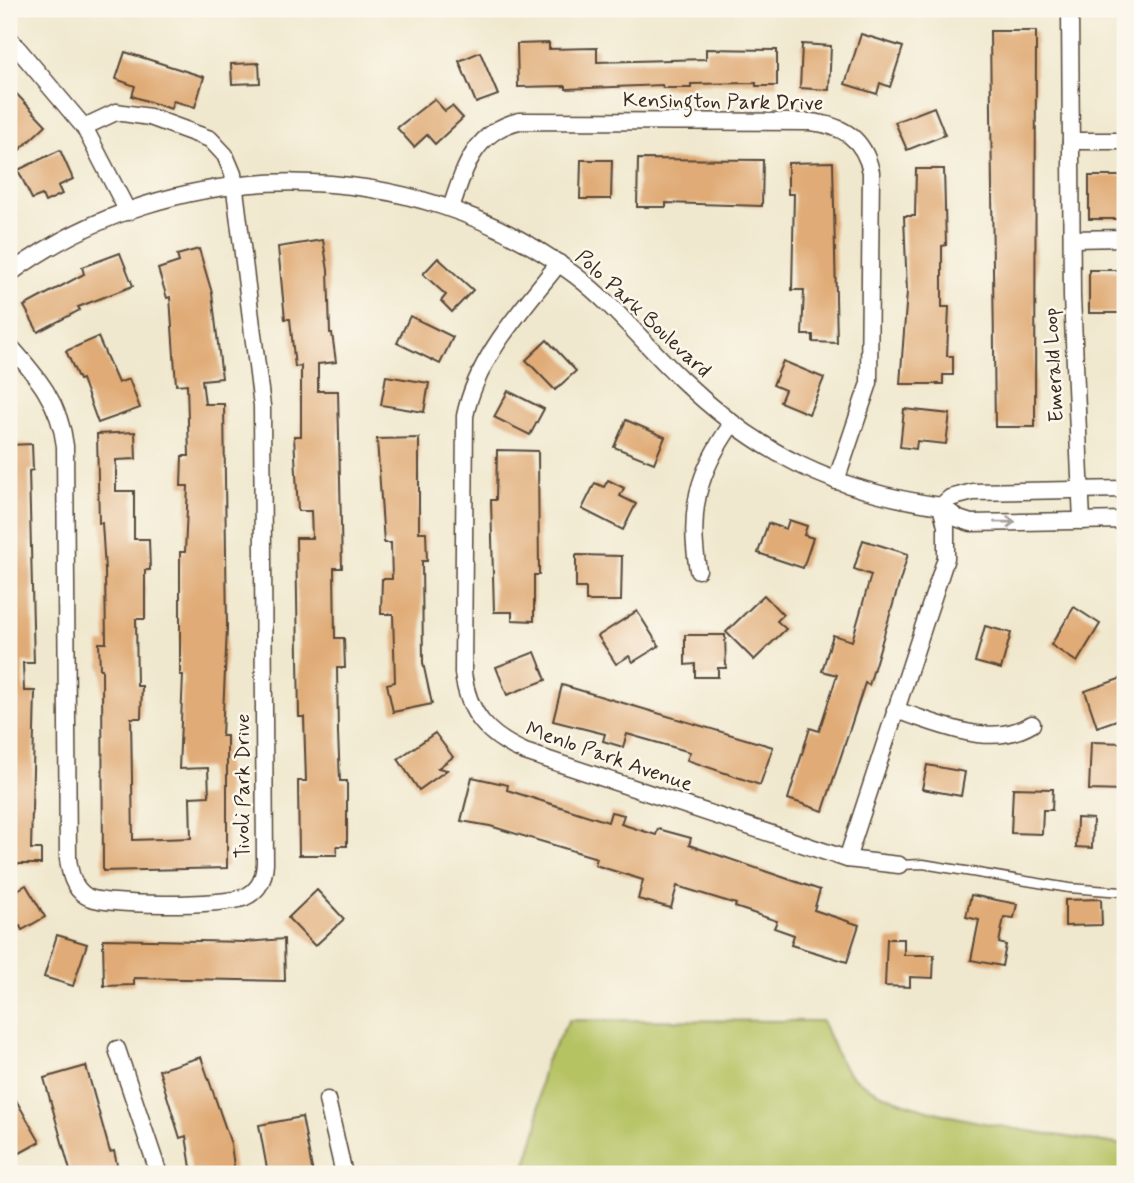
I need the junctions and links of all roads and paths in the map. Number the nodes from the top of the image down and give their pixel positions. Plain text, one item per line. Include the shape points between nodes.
1 (1070, 9) edge
2 (9, 38) edge
3 (84, 127) junction
4 (1071, 141) junction
5 (1125, 141) edge
6 (234, 184) junction
7 (451, 208) junction
8 (128, 212) junction
9 (1072, 239) junction
10 (1125, 239) edge
11 (559, 263) junction
12 (9, 274) edge
13 (9, 345) edge
14 (732, 424) junction
15 (836, 481) junction
16 (1125, 489) edge
17 (1081, 490) junction
18 (941, 506) junction
19 (1125, 520) edge
20 (1082, 521) junction
21 (971, 523) junction
22 (947, 548) junction
23 (698, 570) dead end
24 (895, 710) junction
25 (1032, 724) dead end
26 (847, 859) junction
27 (899, 865) joint
28 (1122, 892) dead end
29 (117, 1049) dead end
30 (327, 1100) dead end
31 (159, 1174) edge
32 (344, 1174) edge

1 - 4 street, Emerald Loop
2 - 3 street
3 - 6 street, Tivoli Park Drive via 126,111 190,130 222,149
3 - 8 street
4 - 5 street
4 - 9 street, Emerald Loop
6 - 7 street, Polo Park Boulevard via 344,186
6 - 8 street, Polo Park Boulevard via 190,192
6 - 13 street, Tivoli Park Drive via 256,342 262,426 265,863 261,884 246,897 225,902 107,903 86,896 73,881 68,859 65,446 60,417 48,392
7 - 11 street, Polo Park Boulevard via 503,230
7 - 15 street, Kensington Park Drive via 481,141 519,121 810,122 848,132 864,150 871,172 871,357 866,396
8 - 12 street, Polo Park Boulevard via 56,244
9 - 10 street
9 - 17 street, Emerald Loop
11 - 14 street, Polo Park Boulevard via 605,300
11 - 26 street, Menlo Park Avenue via 491,354 472,389 465,416 463,673 473,709 491,733 525,752
14 - 15 street, Polo Park Boulevard via 774,453
14 - 23 street via 709,458 698,489 694,523
15 - 18 street, Polo Park Boulevard via 886,497
16 - 17 street
17 - 18 street via 973,492 950,498
17 - 20 street, Emerald Loop
18 - 21 street
18 - 22 street
19 - 20 street
21 -> 20 street
21 - 22 street via 953,536
22 - 24 street
24 - 25 street via 992,736
24 - 26 street
26 - 27 street, Menlo Park Avenue
27 - 28 lane via 923,864
29 - 31 street
30 - 32 street

